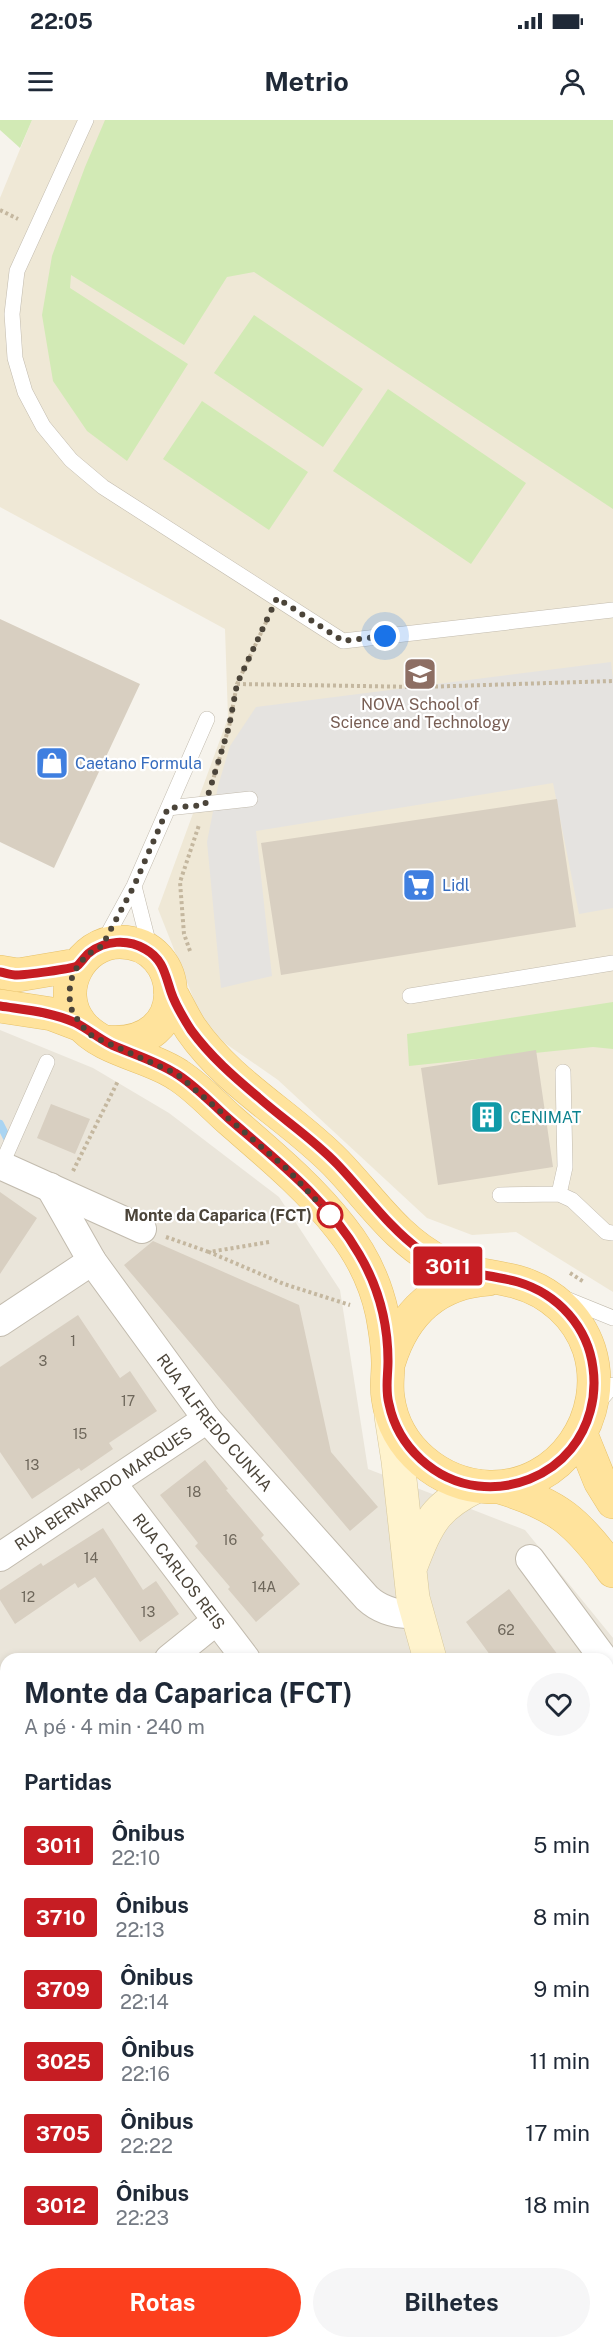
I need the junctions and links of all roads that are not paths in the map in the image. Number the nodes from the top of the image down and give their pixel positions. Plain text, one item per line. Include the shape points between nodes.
1 (86, 120) edge
2 (613, 610) edge
3 (207, 719) dead end
4 (250, 800) dead end
5 (168, 808) junction
6 (134, 886) junction
7 (150, 952) junction
8 (90, 956) junction
9 (613, 963) edge
10 (0, 972) edge
11 (170, 991) junction
12 (410, 996) dead end
13 (0, 1006) edge
14 (94, 1034) junction
15 (47, 1062) dead end
16 (563, 1072) dead end
17 (3, 1154) edge
18 (54, 1189) junction
19 (559, 1194) junction
20 (500, 1195) dead end
21 (142, 1229) road end
22 (613, 1233) edge
23 (92, 1261) junction
24 (493, 1278) junction
25 (534, 1288) junction
26 (613, 1318) edge
27 (0, 1322) edge
28 (388, 1363) junction
29 (613, 1385) edge
30 (389, 1405) junction
31 (207, 1419) junction
32 (585, 1425) junction
33 (112, 1483) junction
34 (488, 1486) junction
35 (613, 1502) edge
36 (0, 1557) edge
37 (530, 1559) dead end
38 (411, 1568) junction
39 (613, 1571) edge
40 (416, 1614) junction
41 (216, 1621) junction
42 (176, 1653) edge
43 (241, 1653) edge
44 (428, 1653) edge
45 (600, 1653) edge

1 - 2 lane via 17,271 12,314 15,358 25,392 43,426 71,460 95,480 343,641
3 - 5 lane
4 - 5 lane
5 - 6 lane
6 - 7 lane
6 - 8 lane
7 - 8 main road via 135,944 117,942
7 - 11 main road via 162,964 170,980
8 - 10 main road via 18,975
8 - 14 main road via 71,980 69,995 72,1011
9 - 12 lane
11 - 14 main road via 166,1015 156,1029 141,1039 124,1044
11 - 24 main road via 190,1028 220,1064 314,1143 411,1243 447,1266
13 - 14 main road via 52,1014
14 - 28 main road via 177,1074 317,1200 359,1252 370,1274 383,1317
15 - 17 lane
16 - 19 lane via 565,1167
17 - 18 street
18 - 21 street
18 - 23 street, RUA ALFREDO CUNHA
19 - 20 lane
19 - 22 lane via 572,1200 606,1232
23 - 27 street
23 - 31 street, RUA ALFREDO CUNHA
24 - 25 main road
24 - 28 main road via 472,1280 434,1295 404,1324
25 - 26 lane
25 - 32 main road via 568,1312 587,1344 595,1380
28 - 30 main road
29 - 32 lane
30 - 34 main road via 406,1444 420,1460 457,1481
30 - 38 street
31 - 33 street, RUA BERNARDO MARQUES
31 - 40 street, RUA ALFREDO CUNHA via 367,1598 392,1613
32 - 34 main road via 557,1463 539,1475 520,1483
32 - 35 main road via 600,1481
33 - 36 street, RUA BERNARDO MARQUES
33 - 41 street, RUA CARLOS REIS
34 - 38 street via 445,1505 432,1518
34 - 39 main road via 529,1496 560,1511 592,1542
37 - 45 street
38 - 40 street
40 - 44 street
41 - 42 street
41 - 43 street, RUA CARLOS REIS

